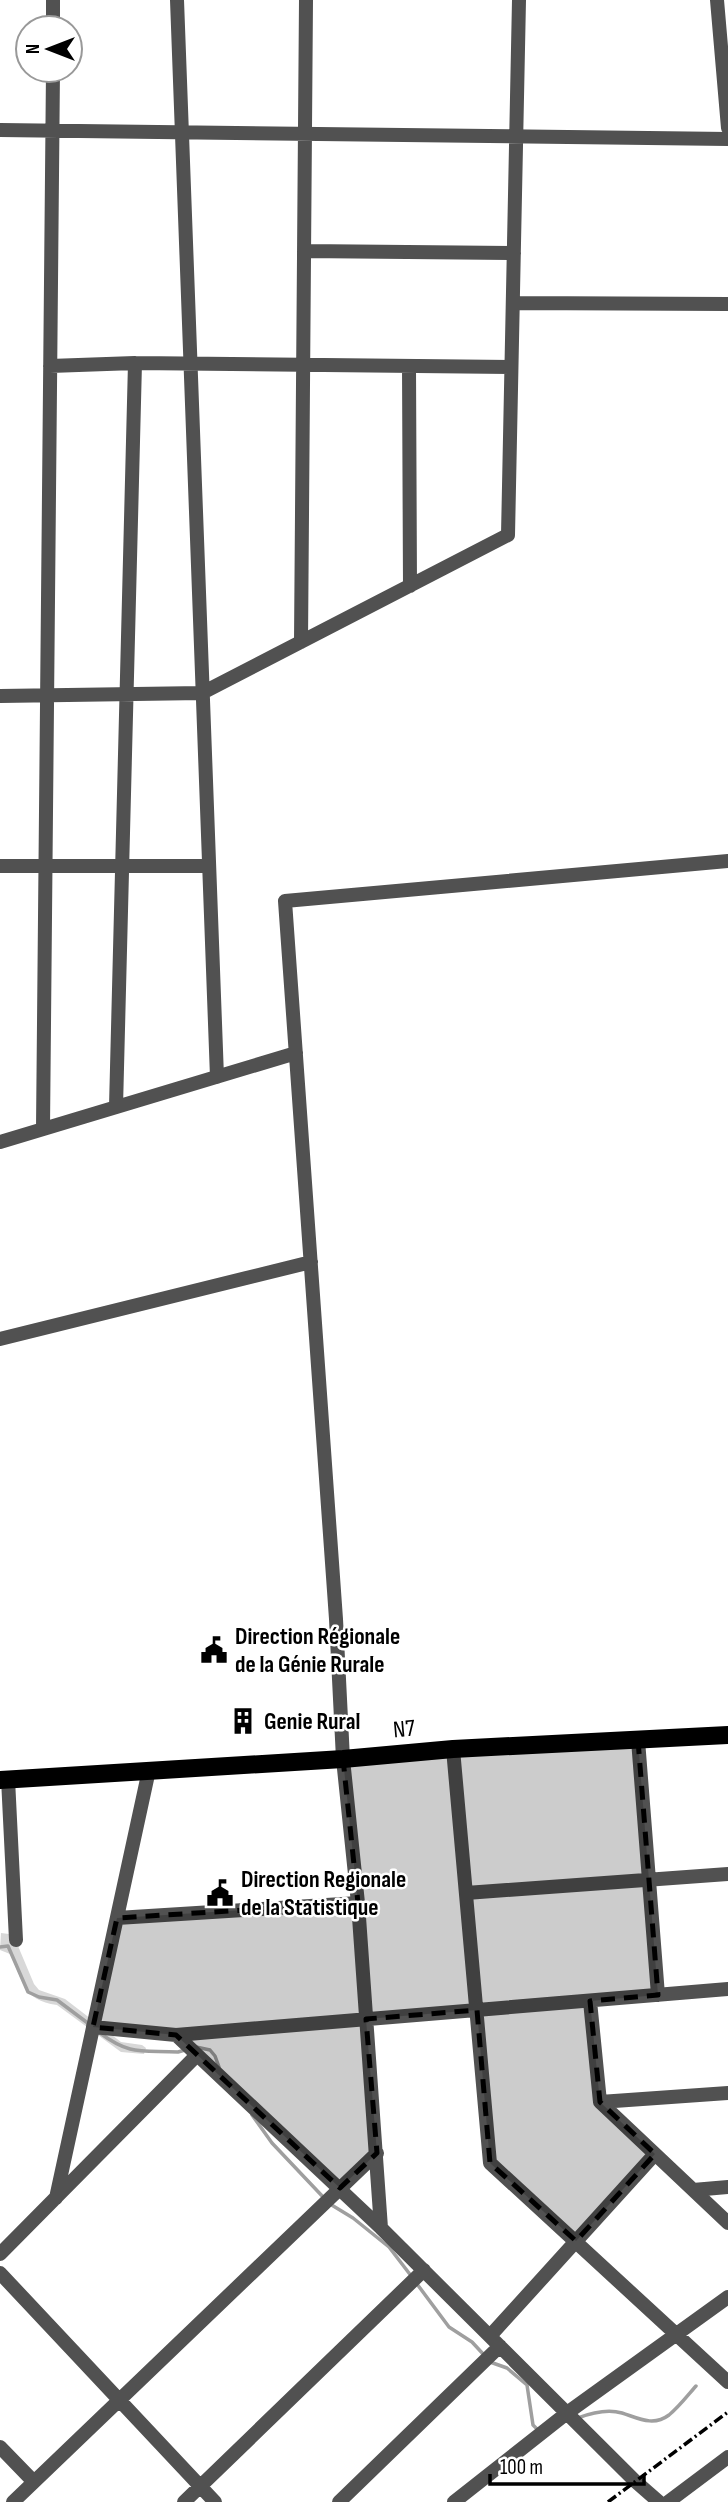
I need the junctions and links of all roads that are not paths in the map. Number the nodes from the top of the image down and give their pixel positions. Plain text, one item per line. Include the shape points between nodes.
1 (177, 0) edge
2 (306, 0) edge
3 (519, 0) edge
4 (717, 0) edge
5 (53, 84) edge
6 (728, 128) edge
7 (0, 130) edge
8 (52, 130) junction
9 (181, 132) junction
10 (305, 134) junction
11 (516, 136) junction
12 (728, 139) edge
13 (304, 251) junction
14 (514, 253) junction
15 (513, 303) junction
16 (728, 304) edge
17 (135, 363) junction
18 (189, 364) junction
19 (303, 365) junction
20 (50, 366) junction
21 (410, 366) junction
22 (512, 367) junction
23 (410, 586) junction
24 (301, 642) junction
25 (202, 693) junction
26 (127, 694) junction
27 (47, 695) junction
28 (0, 696) edge
29 (728, 861) edge
30 (0, 866) edge
31 (46, 866) junction
32 (122, 866) junction
33 (209, 866) junction
34 (296, 1053) junction
35 (217, 1077) junction
36 (116, 1107) junction
37 (43, 1129) junction
38 (0, 1142) edge
39 (311, 1262) junction
40 (0, 1339) edge
41 (728, 1735) edge
42 (638, 1740) junction
43 (453, 1749) junction
44 (344, 1759) junction
45 (149, 1770) junction
46 (4, 1779) edge
47 (728, 1874) edge
48 (649, 1880) junction
49 (466, 1893) junction
50 (358, 1903) junction
51 (117, 1918) junction
52 (16, 1940) dead end
53 (728, 1989) edge
54 (658, 1995) junction
55 (590, 2001) junction
56 (477, 2010) junction
57 (366, 2019) junction
58 (93, 2027) junction
59 (176, 2035) junction
60 (197, 2055) junction
61 (728, 2093) edge
62 (600, 2102) junction
63 (377, 2153) junction
64 (654, 2154) junction
65 (728, 2187) edge
66 (340, 2188) junction
67 (693, 2190) junction
68 (56, 2198) junction
69 (728, 2223) edge
70 (381, 2228) junction
71 (576, 2241) junction
72 (0, 2254) edge
73 (424, 2270) junction
74 (0, 2273) edge
75 (728, 2297) edge
76 (677, 2334) junction
77 (495, 2341) junction
78 (728, 2382) edge
79 (119, 2400) junction
80 (567, 2413) junction
81 (0, 2447) edge
82 (728, 2457) edge
83 (34, 2482) junction
84 (200, 2486) junction
85 (13, 2502) edge
86 (184, 2502) edge
87 (215, 2502) edge
88 (339, 2502) edge
89 (454, 2502) edge
90 (659, 2502) edge
91 (668, 2502) edge

1 - 9 street
2 - 10 street
3 - 11 street
4 - 6 street
5 - 8 street
7 - 8 street
8 - 9 street
8 - 20 street
9 - 10 street
9 - 18 street
10 - 11 street
10 - 13 street
11 - 12 street
11 - 14 street
13 - 14 street
13 - 19 street
14 - 15 street
15 - 16 street
15 - 22 street
17 - 18 street
17 - 20 street
17 - 26 street
18 - 19 street
18 - 25 street
19 - 21 street
19 - 24 street
20 - 27 street
21 - 22 street
21 - 23 street
22 - 23 street via 508,535
23 - 24 street
24 - 25 street
25 - 26 street
25 - 33 street
26 - 27 street
26 - 32 street
27 - 28 street
27 - 31 street
29 - 34 street via 285,901
30 - 31 street
31 - 32 street
31 - 37 street
32 - 33 street
32 - 36 street
33 - 35 street
34 - 35 street
34 - 39 street
35 - 36 street
36 - 37 street
37 - 38 street
39 - 40 street
39 - 44 street
41 - 42 main road, N7
42 - 43 main road, N7
42 - 48 street
43 - 44 main road, N7
43 - 49 street
44 - 45 main road, N7
44 - 50 street
45 - 46 main road, N7
45 - 51 street
46 - 52 street
47 - 48 street
48 - 49 street
48 - 54 street
49 - 56 street
50 - 51 street
50 - 57 street
51 - 58 street
53 - 54 street
54 - 55 street
55 - 56 street
55 - 62 street
56 - 57 street
56 - 71 street via 490,2163
57 - 59 street
57 - 63 street
58 - 59 street
58 - 68 street
59 - 60 street
60 - 66 street
60 - 68 street
61 - 62 street
62 - 64 street
63 - 66 street
63 - 70 street
64 - 67 street
64 - 71 street
65 - 67 street
66 - 70 street
66 - 79 street
67 - 69 street
68 - 72 street
70 - 73 street
71 - 76 street
71 - 77 street
73 - 77 street
73 - 84 street
74 - 79 street
75 - 76 street
76 - 78 street
76 - 80 street
77 - 80 street
77 - 88 street
79 - 83 street
79 - 84 street
80 - 89 street
80 - 90 street
81 - 83 street
82 - 91 street
83 - 85 street
84 - 86 street
84 - 87 street

